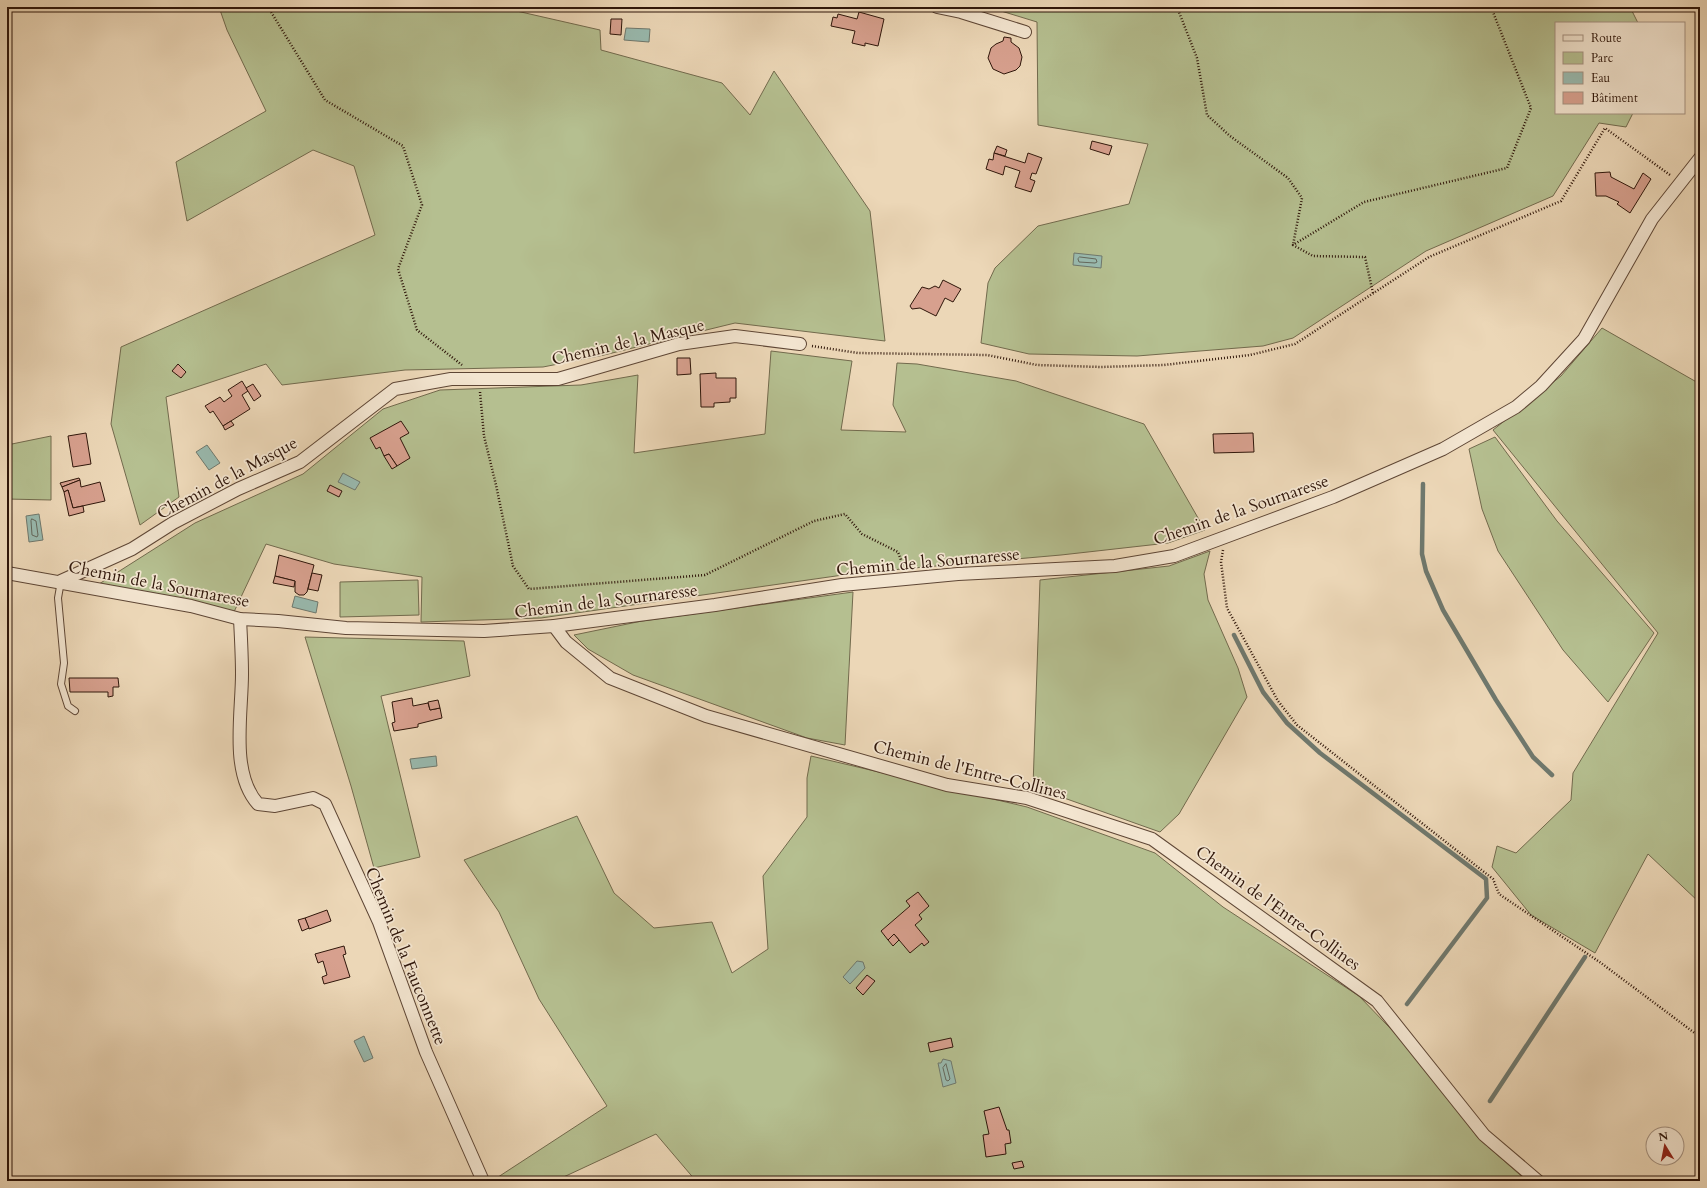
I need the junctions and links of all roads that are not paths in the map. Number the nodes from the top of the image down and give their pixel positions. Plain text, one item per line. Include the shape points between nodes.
1 (937, 7) edge
2 (1025, 32) dead end
3 (1700, 158) edge
4 (800, 344) road end
5 (7, 573) edge
6 (61, 581) junction
7 (240, 619) junction
8 (554, 626) junction
9 (75, 711) dead end
10 (483, 1181) edge
11 (1538, 1181) edge

1 - 2 street
3 - 8 street, Chemin de la Sournaresse via 1652,219 1584,339 1541,386 1516,407 1443,449 1333,497 1174,556 1116,566 958,574 842,585
4 - 6 street, Chemin de la Masque via 735,336 679,344 558,379 452,379 395,389 300,462 238,489 173,523 132,549
5 - 6 street, Chemin de la Sournaresse
6 - 7 street, Chemin de la Sournaresse via 191,606
6 - 9 lane via 58,598 64,664 60,684 68,706
7 - 8 street, Chemin de la Sournaresse via 346,628 425,630 484,631
7 - 10 street, Chemin de la Fauconnette via 240,735 242,770 250,795 258,804 275,806 313,798 325,804 379,922 426,1052
8 - 11 street, Chemin de l'Entre-Collines via 566,642 610,678 706,716 947,785 1028,798 1152,839 1377,1001 1484,1135

